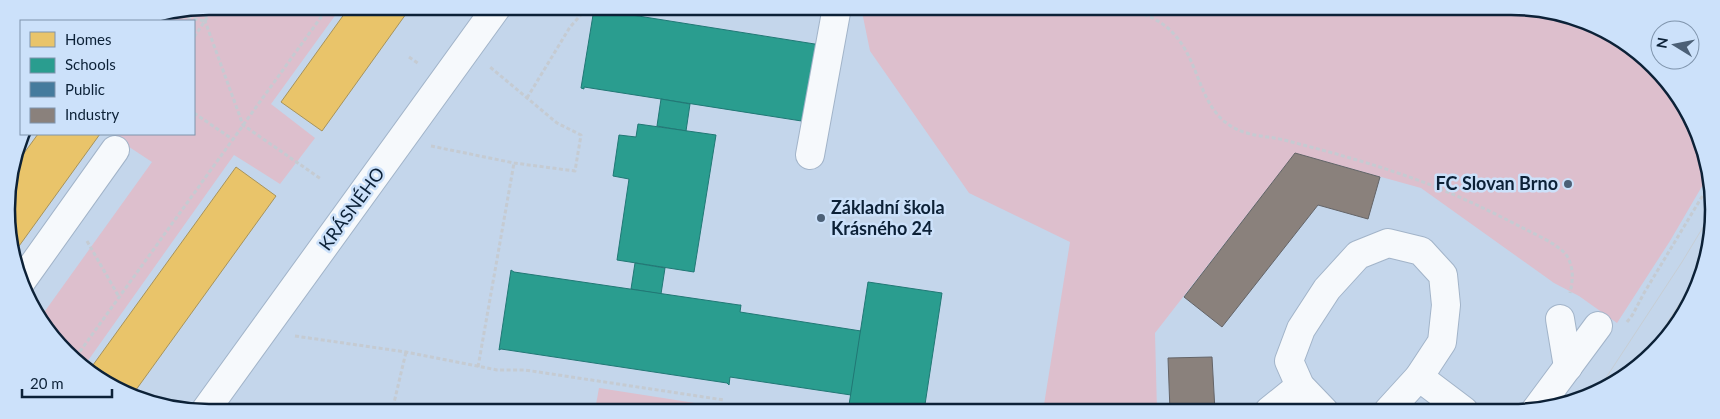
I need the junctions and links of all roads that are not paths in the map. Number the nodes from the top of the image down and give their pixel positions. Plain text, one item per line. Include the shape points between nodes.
1 (491, 15) edge
2 (836, 15) edge
3 (115, 150) dead end
4 (810, 155) dead end
5 (26, 275) edge
6 (1560, 318) road end
7 (1598, 326) road end
8 (1568, 367) junction
9 (1419, 377) junction
10 (1300, 386) junction
11 (1543, 401) edge
12 (211, 404) edge
13 (1278, 404) edge
14 (1317, 404) edge
15 (1394, 404) edge
16 (1455, 404) edge

1 - 12 street, KRÁSNÉHO
2 - 4 street
3 - 5 street
6 - 8 street
7 - 8 street
8 - 11 street
9 - 10 street via 1442,342 1446,305 1443,275 1421,251 1388,242 1358,254 1327,289 1301,329 1289,361
9 - 15 street
9 - 16 street
10 - 13 street
10 - 14 street

